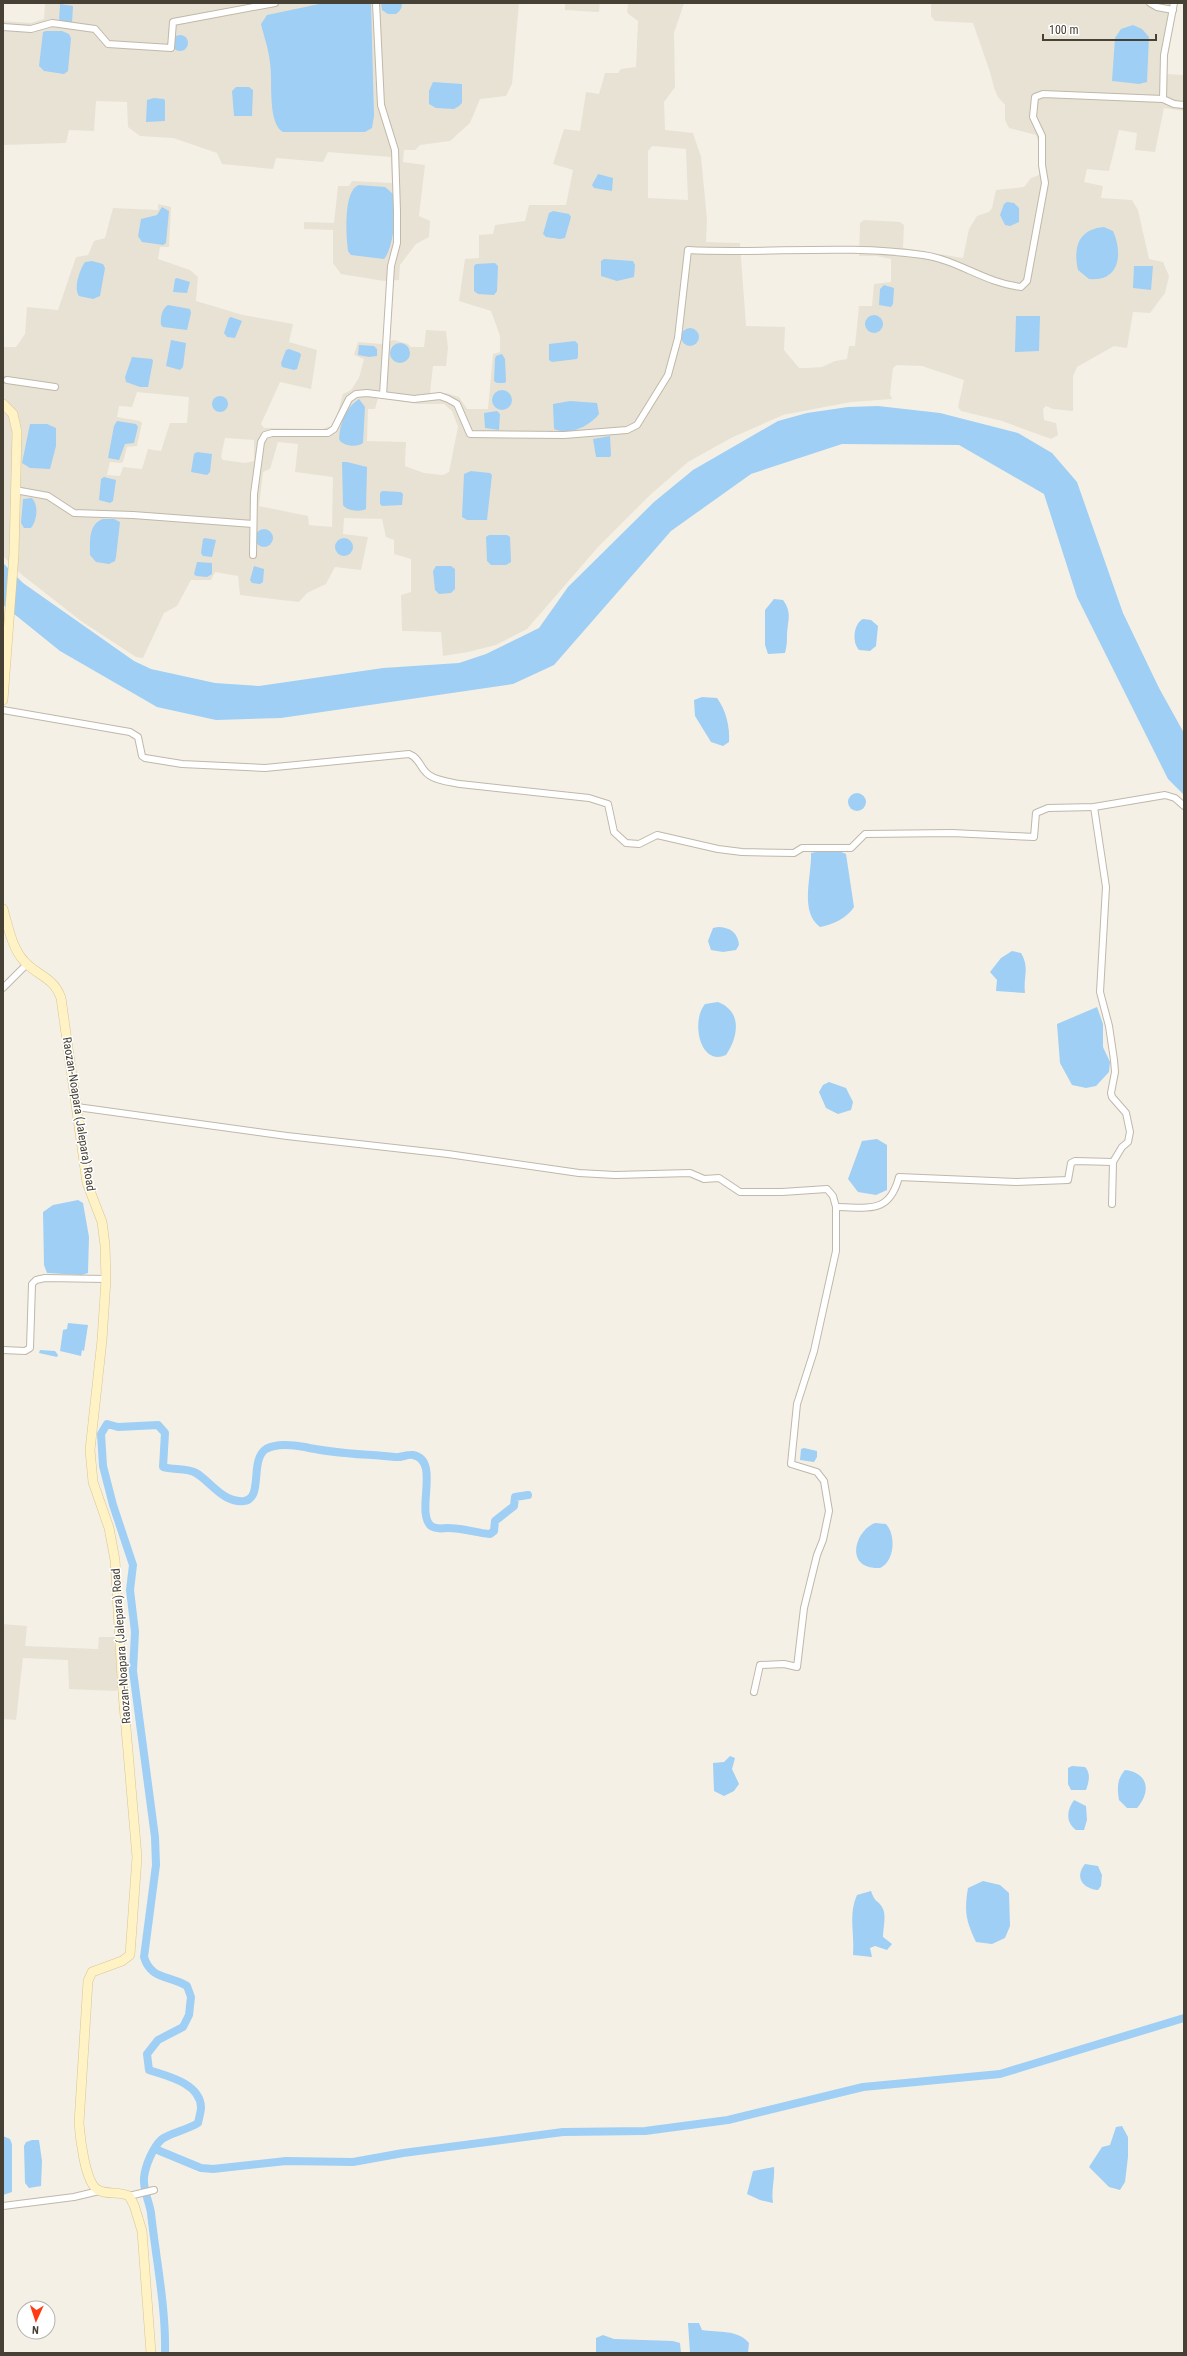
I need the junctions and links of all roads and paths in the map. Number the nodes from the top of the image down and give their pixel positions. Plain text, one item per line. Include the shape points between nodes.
1 (275, 3) edge
2 (376, 3) edge
3 (1150, 3) edge
4 (1174, 3) edge
5 (1172, 10) junction
6 (3, 27) edge
7 (1163, 99) junction
8 (1184, 105) edge
9 (7, 380) dead end
10 (55, 387) dead end
11 (383, 395) junction
12 (3, 404) edge
13 (16, 490) junction
14 (253, 524) junction
15 (253, 555) dead end
16 (3, 700) edge
17 (3, 710) edge
18 (1184, 806) edge
19 (1094, 807) junction
20 (3, 909) edge
21 (27, 964) junction
22 (3, 988) edge
23 (77, 1107) junction
24 (1113, 1162) junction
25 (1112, 1204) dead end
26 (836, 1207) junction
27 (106, 1279) junction
28 (3, 1350) edge
29 (754, 1692) dead end
30 (154, 2190) dead end
31 (99, 2191) junction
32 (133, 2194) junction
33 (3, 2206) edge
34 (151, 2353) edge

1 - 6 street via 173,22 171,48 108,44 95,29 52,23 31,30
2 - 11 street via 381,104 395,150 397,211 397,243 391,266
3 - 5 street
4 - 5 street
5 - 7 street via 1164,55
7 - 8 street
7 - 11 street via 1043,94 1035,97 1033,118 1042,136 1045,183 1027,281 1021,287 1002,285 958,264 923,255 852,251 688,250 678,338 668,375 637,425 628,430 564,435 470,434 457,404 448,399 440,396 414,399
9 - 10 street
11 - 14 street via 356,394 349,399 334,429 328,433 265,435 261,442
12 - 13 main road via 13,414 17,424
13 - 14 street via 48,496 74,513
13 - 16 main road
14 - 15 street
17 - 19 street via 130,732 138,737 142,756 145,758 182,764 265,768 409,754 418,759 428,775 439,779 460,784 589,798 608,804 614,832 626,843 640,844 657,835 718,849 794,854 802,848 851,848 865,834 952,833 1034,837 1036,813 1048,808
18 - 19 street via 1175,798 1165,795
19 - 24 street via 1106,887 1100,992 1114,1060 1115,1072 1111,1093 1126,1113 1130,1132 1128,1142
20 - 21 main road, Raozan-Noapara (Jalepara) Road via 19,955
21 - 22 street
21 - 23 main road, Raozan-Noapara (Jalepara) Road via 50,980 61,998
23 - 26 street via 579,1173 690,1173 704,1179 719,1178 740,1192 827,1189 833,1196
23 - 27 main road, Raozan-Noapara (Jalepara) Road via 87,1183 104,1232
24 - 25 street
24 - 26 street via 1076,1161 1071,1163 1068,1180 1055,1181 899,1177 894,1193 887,1202 870,1208
26 - 29 street via 836,1251 814,1351 797,1404 791,1464 817,1472 824,1481 829,1511 806,1598 797,1667 784,1664 760,1665
27 - 28 street via 36,1280 32,1284 30,1348 25,1352
27 - 31 main road, Raozan-Noapara (Jalepara) Road via 91,1459 93,1482 109,1528 115,1560 137,1857 130,1955 122,1961 92,1972 88,1981 79,2122 90,2182
30 - 32 street
31 - 32 main road
31 - 33 street via 74,2198
32 - 34 main road via 142,2231

